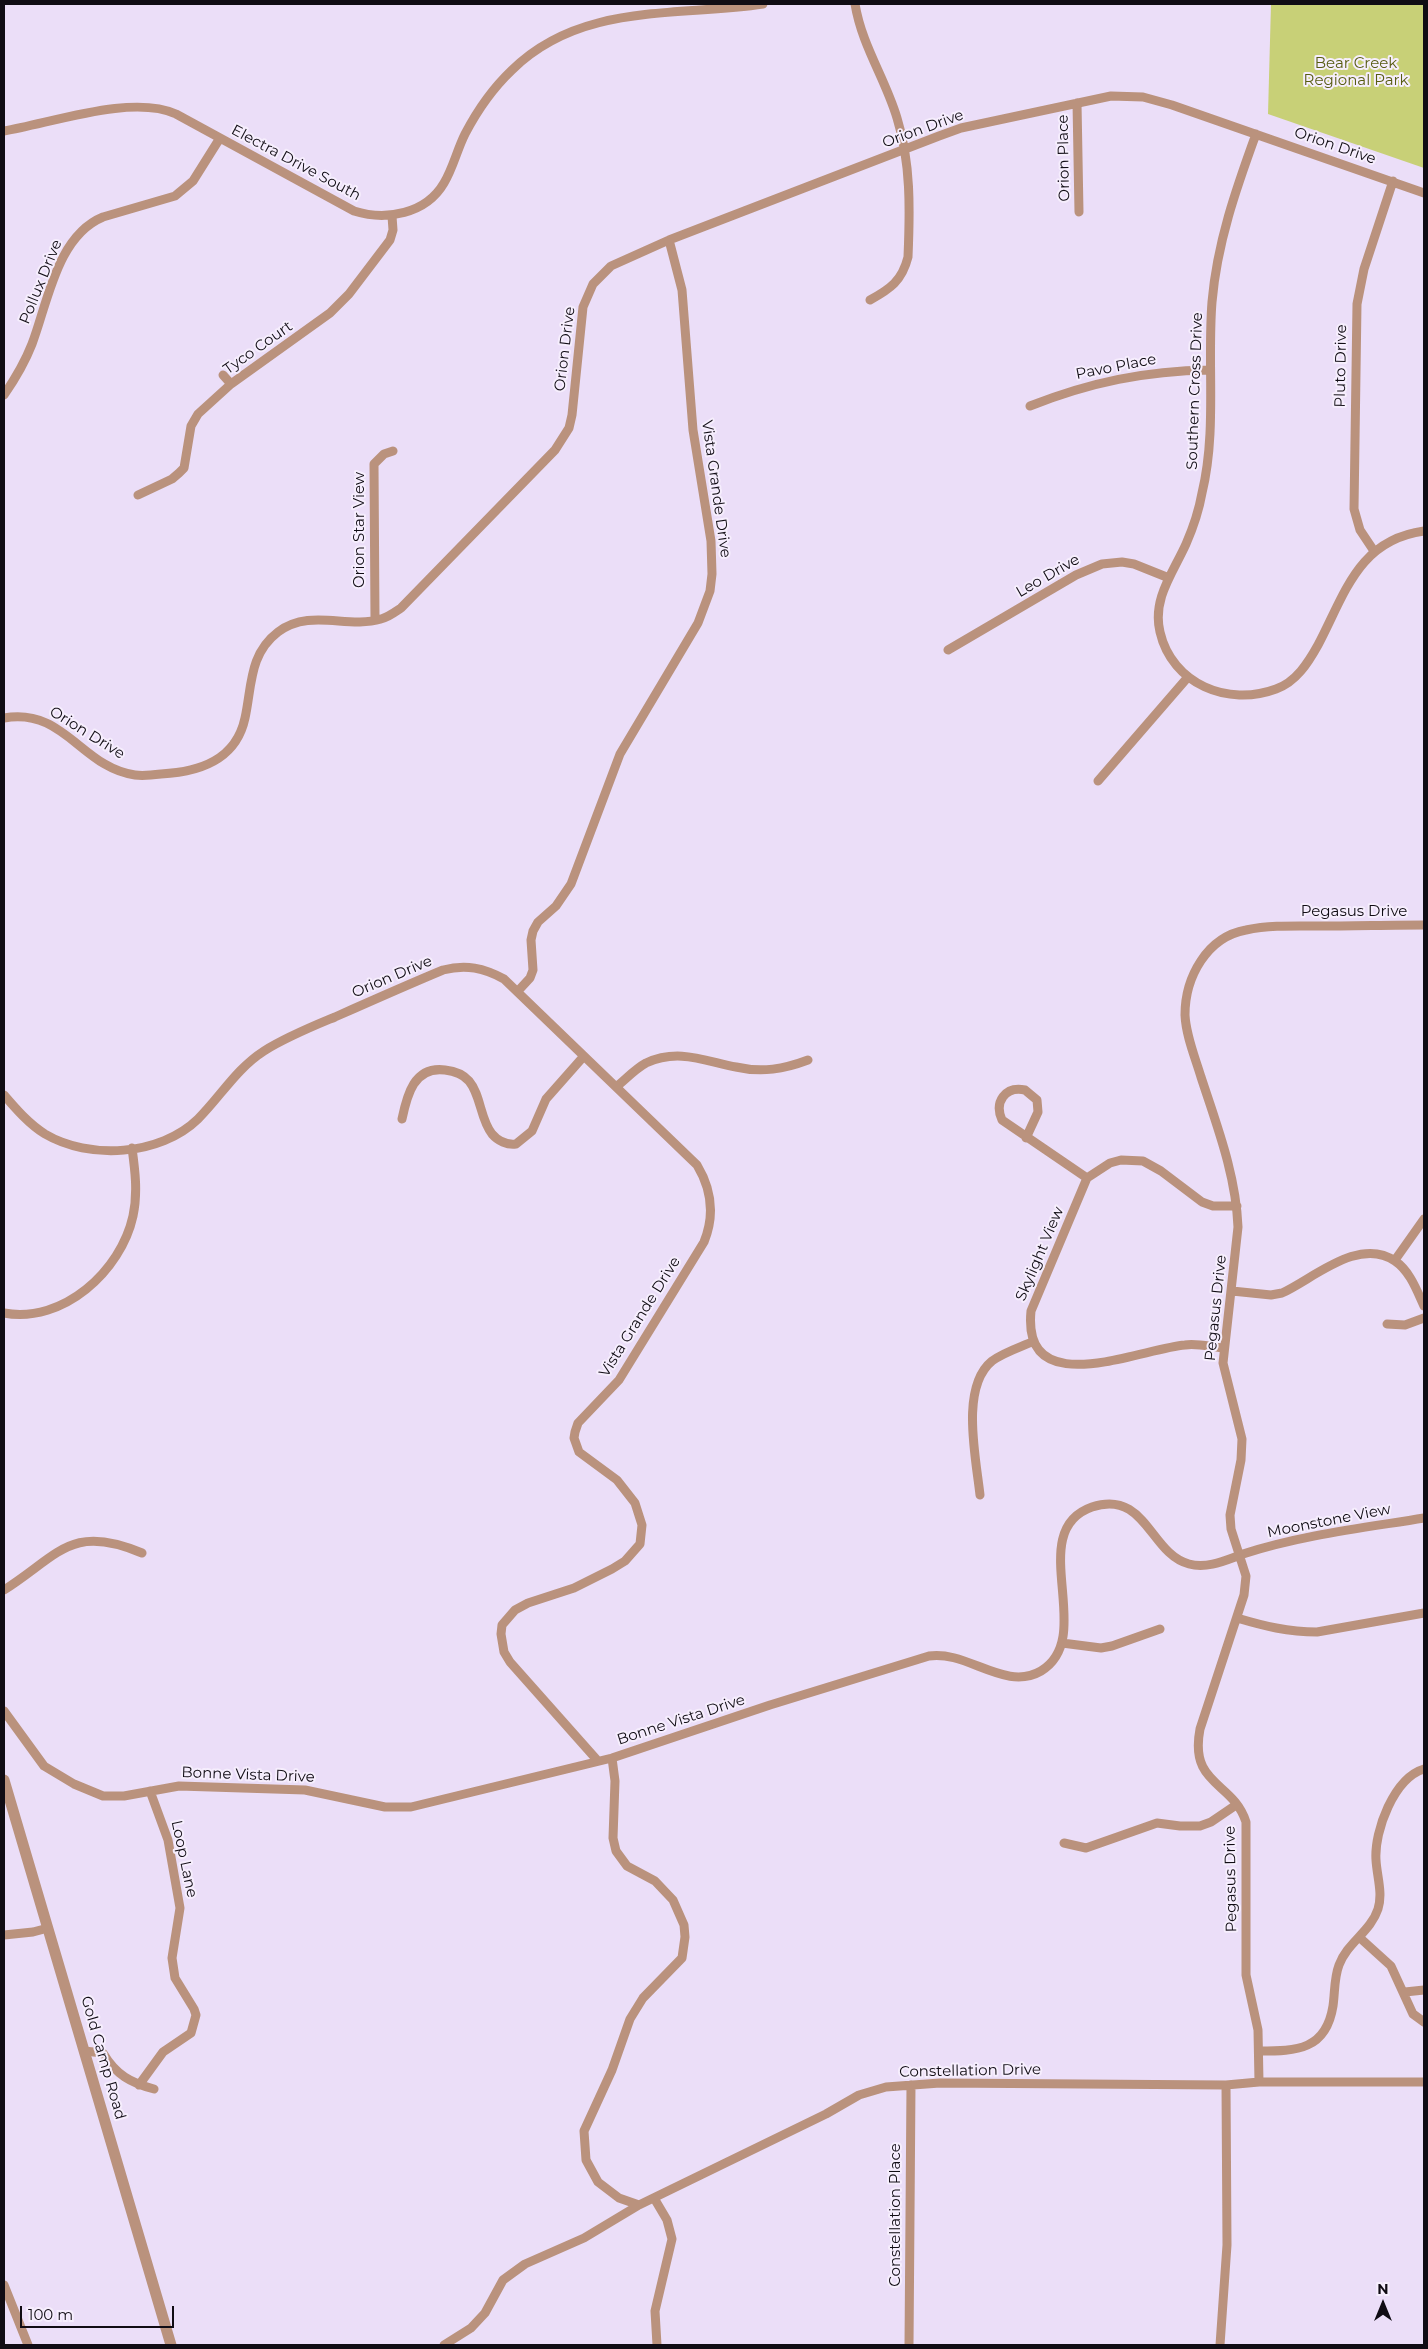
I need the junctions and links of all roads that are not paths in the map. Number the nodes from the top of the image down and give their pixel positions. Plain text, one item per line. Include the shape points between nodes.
1 (763, 4) edge
2 (855, 4) edge
3 (1077, 103) junction
4 (4, 131) edge
5 (1256, 134) junction
6 (220, 138) junction
7 (906, 149) junction
8 (1393, 181) junction
9 (1424, 193) edge
10 (1079, 212) dead end
11 (392, 216) junction
12 (669, 240) junction
13 (870, 300) dead end
14 (1210, 370) junction
15 (223, 375) dead end
16 (231, 384) junction
17 (4, 394) edge
18 (1030, 406) dead end
19 (393, 451) dead end
20 (138, 495) dead end
21 (1424, 531) edge
22 (1374, 551) junction
23 (1169, 578) junction
24 (375, 620) junction
25 (948, 650) dead end
26 (1188, 677) junction
27 (4, 718) edge
28 (1098, 781) dead end
29 (1424, 925) edge
30 (518, 991) junction
31 (584, 1056) junction
32 (808, 1060) dead end
33 (616, 1087) junction
34 (4, 1095) edge
35 (402, 1119) dead end
36 (1026, 1138) junction
37 (132, 1148) junction
38 (1087, 1178) junction
39 (1237, 1206) junction
40 (1424, 1219) edge
41 (1395, 1260) junction
42 (1232, 1290) junction
43 (1424, 1306) edge
44 (4, 1313) edge
45 (1424, 1318) edge
46 (1387, 1324) dead end
47 (1034, 1341) junction
48 (1223, 1348) junction
49 (980, 1495) dead end
50 (1424, 1518) edge
51 (142, 1553) dead end
52 (1240, 1555) junction
53 (4, 1590) edge
54 (1424, 1613) edge
55 (1237, 1618) junction
56 (1160, 1629) dead end
57 (1062, 1643) junction
58 (4, 1711) edge
59 (612, 1758) junction
60 (597, 1760) junction
61 (1424, 1769) edge
62 (4, 1780) edge
63 (150, 1791) junction
64 (1236, 1804) junction
65 (1064, 1843) dead end
66 (48, 1928) junction
67 (4, 1935) edge
68 (1359, 1937) junction
69 (1424, 1990) edge
70 (1405, 1992) junction
71 (1424, 2022) edge
72 (84, 2050) junction
73 (1259, 2051) junction
74 (1259, 2082) junction
75 (1424, 2082) edge
76 (138, 2085) junction
77 (910, 2085) junction
78 (1226, 2085) junction
79 (154, 2089) dead end
80 (654, 2198) junction
81 (639, 2205) junction
82 (4, 2285) edge
83 (28, 2345) edge
84 (171, 2345) edge
85 (444, 2345) edge
86 (657, 2345) edge
87 (909, 2345) edge
88 (1220, 2345) edge

1 - 11 street, Electra Drive South via 622,16 582,27 545,46 513,68 486,100 465,134 449,175 436,194 415,209
2 - 7 street via 865,44 891,100
3 - 5 street, Orion Drive via 1111,96 1143,97
3 - 7 street, Orion Drive via 961,128
3 - 10 street, Orion Place
4 - 6 street, Electra Drive South via 125,107 146,106 167,110
5 - 8 street, Orion Drive
5 - 14 street, Southern Cross Drive via 1232,200 1219,252 1212,300
6 - 11 street, Electra Drive South via 354,211
6 - 17 street, Pollux Drive via 193,181 175,196 102,217 77,233 61,262 27,356
7 - 12 street, Orion Drive
7 - 13 street via 908,258 895,285
8 - 9 street, Orion Drive
8 - 22 street, Pluto Drive via 1364,268 1355,318 1354,509 1360,530
11 - 16 street, Tyco Court via 393,230 387,245 340,304
12 - 24 street, Orion Drive via 619,261 593,284 583,307 569,428 555,450 412,600 392,615
12 - 30 street, Vista Grande Drive via 682,290 693,430 711,541 712,574 698,623 620,754 564,897 533,931 532,970 530,978
14 - 18 street, Pavo Place via 1117,378 1072,389
14 - 23 street, Southern Cross Drive via 1209,447 1202,494 1187,543
15 - 16 street
16 - 20 street, Tyco Court via 193,419 184,468 172,479
19 - 24 street, Orion Star View via 384,454 374,464
21 - 22 street, Southern Cross Drive via 1402,535
22 - 26 street, Southern Cross Drive via 1357,571 1310,660 1290,682 1265,693 1239,696 1212,691
23 - 25 street, Leo Drive via 1134,564 1102,564 1076,575
23 - 26 street, Southern Cross Drive via 1158,606 1160,631 1169,655
24 - 27 street, Orion Drive via 309,620 278,632 256,658 245,718 238,737 213,764 196,770 145,775 125,773 105,765 44,720 19,716
26 - 28 street
29 - 39 street, Pegasus Drive via 1278,926 1245,930 1222,940 1201,960 1189,984 1187,1028 1231,1172
30 - 31 street, Vista Grande Drive
30 - 37 street, Orion Drive via 484,969 465,966 443,970 264,1050 237,1072 188,1127 166,1139
31 - 33 street, Vista Grande Drive
31 - 35 street via 546,1099 532,1131 516,1144 505,1143 491,1133 474,1088 468,1080 452,1071 431,1070 415,1080 407,1095
32 - 33 street via 782,1068 759,1070 736,1068 693,1056 667,1056 645,1064
33 - 60 street, Vista Grande Drive via 697,1165 709,1191 712,1217 704,1242 628,1366 612,1389 578,1423 575,1432 579,1452 618,1480 636,1503 642,1526 640,1544 625,1561 574,1588 514,1610 502,1625 504,1652 510,1662
34 - 37 street, Orion Drive via 29,1122 57,1140 86,1149
36 - 36 street via 1004,1122 999,1113 1001,1098 1012,1090 1025,1090 1036,1100 1038,1112
36 - 38 street
37 - 44 street via 136,1182 133,1215 122,1245 106,1270 77,1295 50,1309 23,1315
38 - 39 street via 1110,1163 1137,1160 1152,1165 1202,1202 1213,1206
38 - 47 street, Skylight View via 1034,1300 1030,1321
39 - 42 street, Pegasus Drive
40 - 41 street
41 - 42 street via 1374,1254 1355,1255 1282,1293 1270,1295
41 - 43 street via 1410,1278
42 - 48 street, Pegasus Drive
45 - 46 street via 1405,1325
47 - 48 street via 1048,1357 1066,1366 1186,1344
47 - 49 street via 992,1361 974,1388
48 - 52 street, Pegasus Drive via 1224,1372 1242,1439 1230,1515
50 - 52 street, Moonstone View via 1304,1537
51 - 53 street via 104,1540 77,1542 54,1553
52 - 55 street, Pegasus Drive via 1246,1585
52 - 57 street, Bonne Vista Drive via 1211,1565 1189,1564 1172,1554 1131,1510 1114,1505 1091,1507 1068,1525 1061,1543
54 - 55 street via 1317,1632 1272,1629
55 - 64 street, Pegasus Drive via 1200,1729 1197,1750 1205,1772
56 - 57 street via 1101,1648
57 - 59 street, Bonne Vista Drive via 1051,1662 1033,1675 1011,1676 957,1657 929,1656
58 - 63 street, Bonne Vista Drive via 52,1772 104,1796
59 - 60 street, Bonne Vista Drive
59 - 81 street via 616,1851 627,1866 655,1882 673,1900 680,1912 685,1937 682,1958 643,1998 630,2018 612,2070 584,2131 586,2160 598,2182 614,2194
60 - 63 street, Bonne Vista Drive via 411,1807 385,1807 305,1790 179,1786
61 - 68 street via 1408,1776 1391,1801 1376,1848 1380,1891 1378,1908 1376,1916
62 - 66 street, Gold Camp Road
63 - 76 street, Loop Lane via 166,1829 180,1908 173,1969 196,2016 191,2032 163,2052
64 - 65 street via 1200,1826 1157,1823 1086,1848
64 - 73 street, Pegasus Drive via 1247,1830 1246,1975
66 - 67 street
66 - 72 street, Gold Camp Road
68 - 70 street via 1385,1960
68 - 73 street via 1340,1963 1330,2019 1319,2038 1294,2050
69 - 70 street
70 - 71 street via 1413,2014
72 - 76 street via 103,2054 116,2072
72 - 84 street, Gold Camp Road
73 - 74 street, Pegasus Drive
74 - 75 street, Constellation Drive
74 - 78 street, Constellation Drive
76 - 79 street
77 - 78 street, Constellation Drive
77 - 80 street, Constellation Drive via 886,2087 859,2095
77 - 87 street, Constellation Place
78 - 88 street via 1227,2245
80 - 81 street, Constellation Drive
80 - 86 street via 667,2220 672,2239 654,2311
81 - 85 street, Constellation Drive via 606,2227 514,2271 472,2328
82 - 83 street

